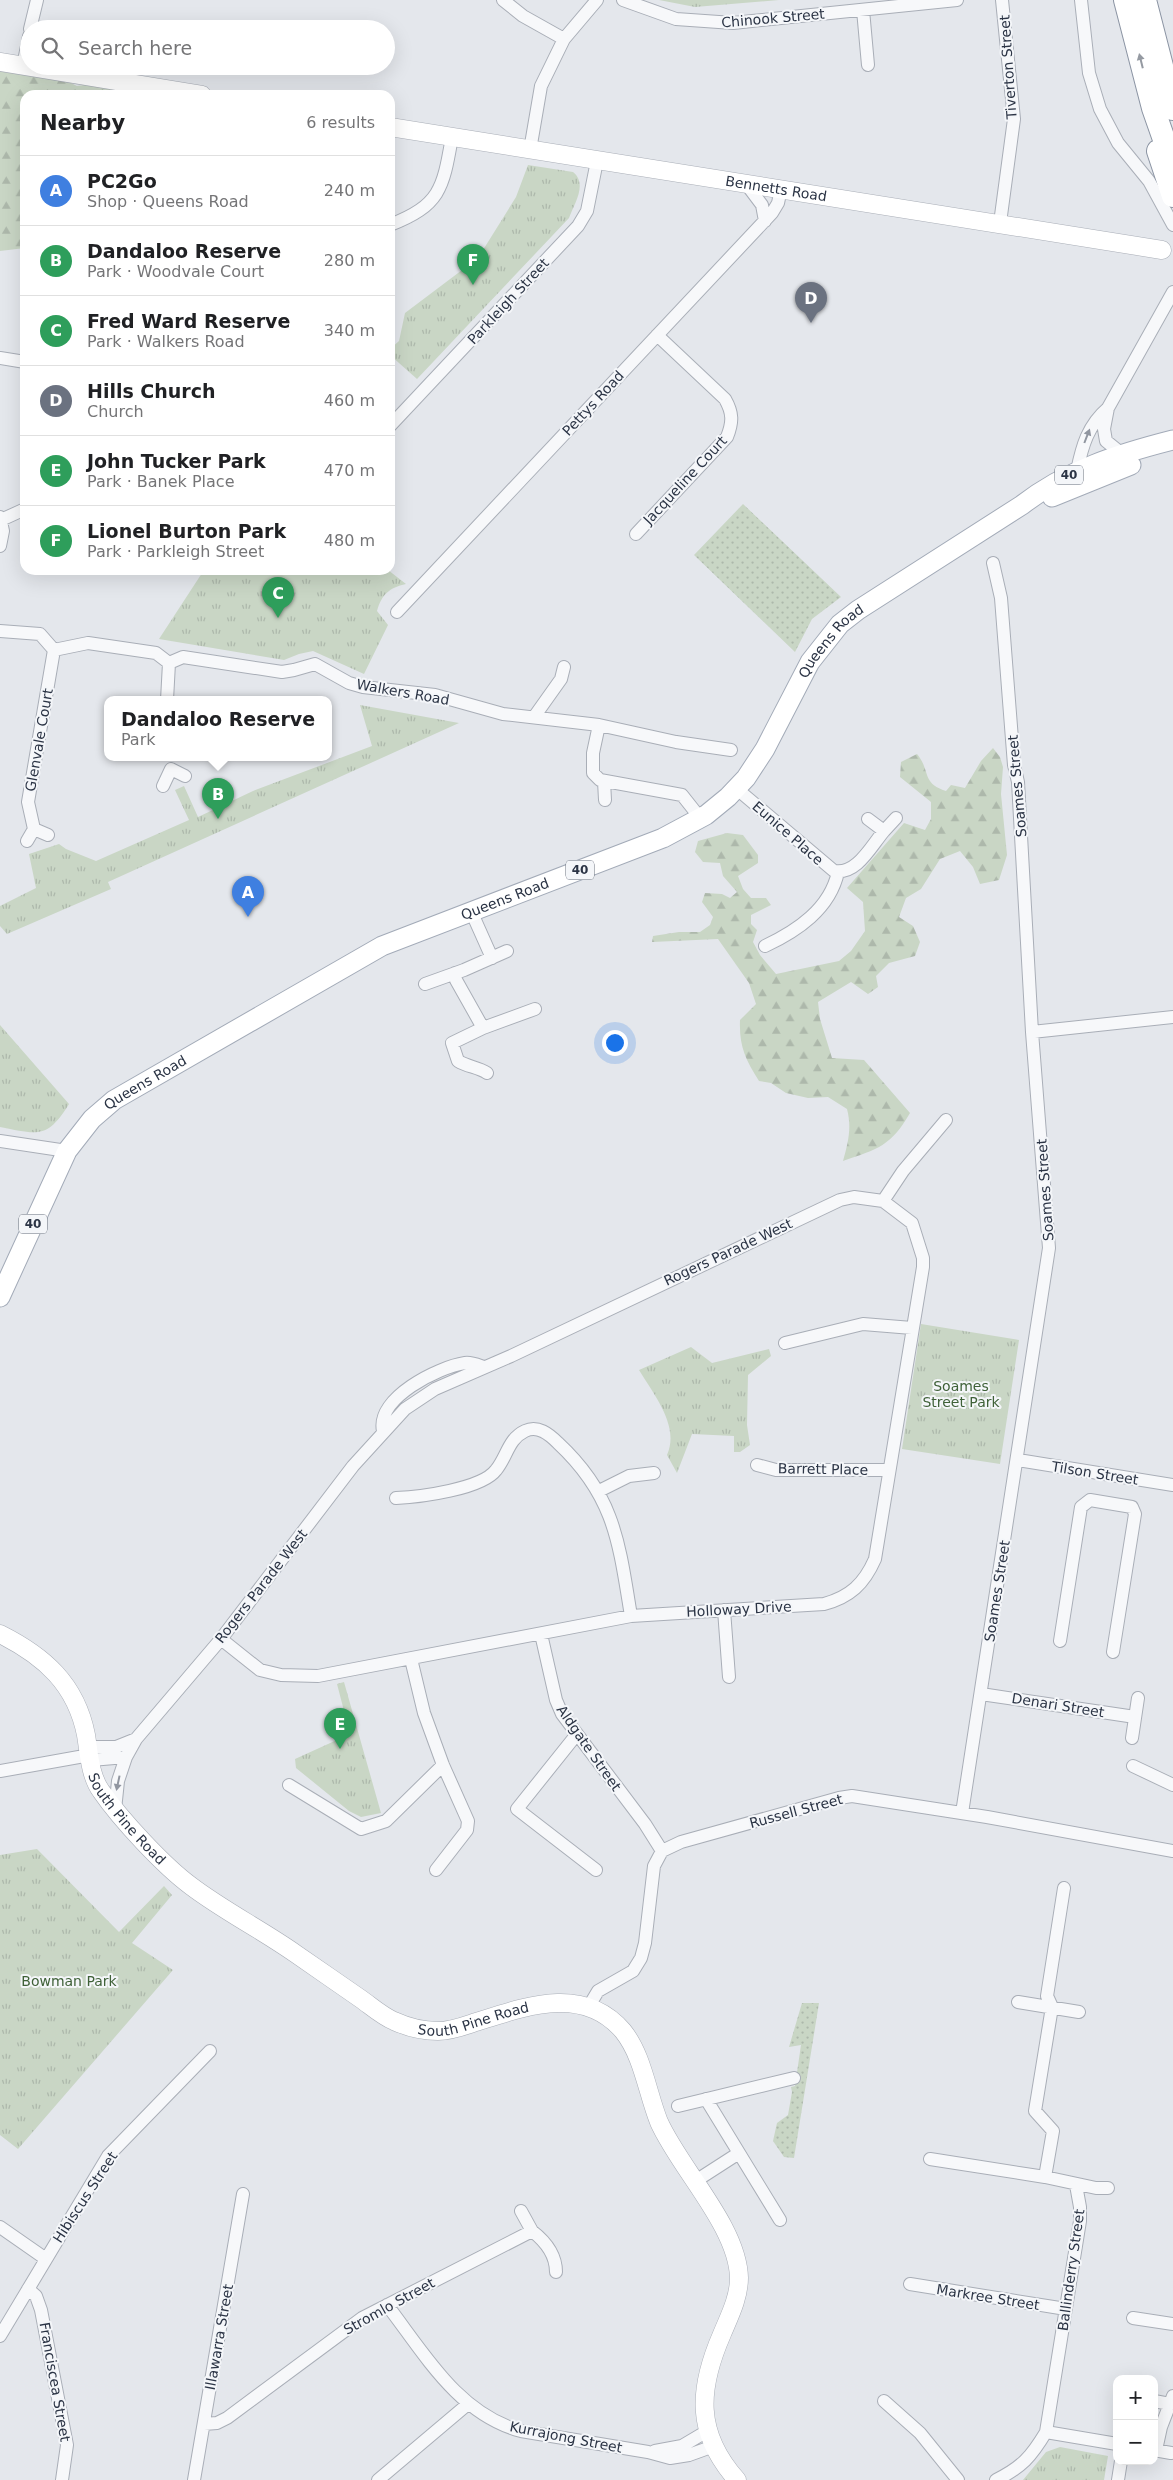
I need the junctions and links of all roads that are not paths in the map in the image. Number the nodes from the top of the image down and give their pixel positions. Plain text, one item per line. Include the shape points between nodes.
1 (37, 0) edge
2 (504, 0) edge
3 (597, 0) edge
4 (623, 0) edge
5 (956, 0) edge
6 (1002, 0) edge
7 (1081, 0) edge
8 (1125, 0) edge
9 (1145, 0) edge
10 (863, 10) junction
11 (32, 20) edge
12 (564, 39) junction
13 (1157, 44) junction
14 (0, 62) edge
15 (868, 65) dead end
16 (20, 66) edge
17 (1173, 66) edge
18 (77, 75) edge
19 (168, 90) edge
20 (1163, 109) edge
21 (395, 128) edge
22 (452, 137) junction
23 (530, 150) junction
24 (597, 161) junction
25 (1173, 165) edge
26 (747, 185) junction
27 (781, 189) junction
28 (1173, 196) edge
29 (765, 221) junction
30 (395, 223) edge
31 (1000, 223) junction
32 (1173, 225) edge
33 (1162, 250) dead end
34 (1173, 292) edge
35 (657, 335) junction
36 (0, 358) edge
37 (20, 361) edge
38 (1108, 408) junction
39 (395, 421) edge
40 (1173, 440) edge
41 (1173, 452) edge
42 (1122, 454) junction
43 (1077, 471) junction
44 (1022, 505) junction
45 (20, 511) edge
46 (1, 518) edge
47 (636, 534) dead end
48 (0, 546) edge
49 (993, 563) dead end
50 (397, 612) dead end
51 (0, 631) edge
52 (54, 650) junction
53 (169, 663) junction
54 (564, 666) dead end
55 (167, 696) edge
56 (534, 717) junction
57 (598, 725) junction
58 (731, 750) dead end
59 (168, 764) edge
60 (186, 776) dead end
61 (604, 781) junction
62 (162, 786) dead end
63 (737, 789) junction
64 (605, 800) dead end
65 (701, 818) junction
66 (896, 818) dead end
67 (868, 819) dead end
68 (34, 829) junction
69 (884, 831) junction
70 (48, 835) dead end
71 (27, 841) dead end
72 (838, 872) junction
73 (470, 911) junction
74 (765, 946) dead end
75 (507, 951) dead end
76 (492, 958) junction
77 (455, 973) junction
78 (425, 984) dead end
79 (535, 1009) dead end
80 (1173, 1017) edge
81 (483, 1028) junction
82 (1032, 1032) junction
83 (487, 1072) dead end
84 (946, 1120) dead end
85 (0, 1141) edge
86 (67, 1151) junction
87 (883, 1202) junction
88 (0, 1297) edge
89 (912, 1328) junction
90 (785, 1344) dead end
91 (1018, 1460) junction
92 (757, 1465) dead end
93 (888, 1470) junction
94 (654, 1473) dead end
95 (1173, 1485) edge
96 (599, 1491) junction
97 (396, 1498) dead end
98 (724, 1610) junction
99 (631, 1616) junction
100 (0, 1634) edge
101 (541, 1634) junction
102 (222, 1639) junction
103 (1060, 1641) dead end
104 (1113, 1652) dead end
105 (411, 1659) junction
106 (729, 1677) dead end
107 (981, 1694) junction
108 (1138, 1698) dead end
109 (1135, 1717) junction
110 (577, 1734) junction
111 (1132, 1738) dead end
112 (136, 1739) junction
113 (90, 1754) junction
114 (126, 1757) junction
115 (443, 1765) junction
116 (1133, 1766) dead end
117 (0, 1771) edge
118 (289, 1785) dead end
119 (1173, 1785) edge
120 (115, 1810) junction
121 (962, 1813) junction
122 (662, 1851) junction
123 (1173, 1851) edge
124 (436, 1870) dead end
125 (596, 1870) dead end
126 (1064, 1888) dead end
127 (1018, 2002) dead end
128 (589, 2006) junction
129 (1052, 2007) junction
130 (1079, 2012) dead end
131 (210, 2051) dead end
132 (794, 2078) dead end
133 (706, 2099) junction
134 (678, 2106) dead end
135 (739, 2153) junction
136 (930, 2159) dead end
137 (1045, 2177) junction
138 (694, 2182) junction
139 (1076, 2184) junction
140 (1108, 2188) dead end
141 (243, 2194) dead end
142 (521, 2211) dead end
143 (780, 2220) dead end
144 (0, 2228) edge
145 (532, 2231) junction
146 (46, 2259) junction
147 (556, 2272) dead end
148 (910, 2284) dead end
149 (28, 2289) junction
150 (387, 2305) junction
151 (1066, 2309) junction
152 (1133, 2318) dead end
153 (1173, 2324) edge
154 (0, 2336) edge
155 (1171, 2400) edge
156 (884, 2401) dead end
157 (1158, 2401) edge
158 (468, 2404) junction
159 (204, 2424) junction
160 (1046, 2432) junction
161 (711, 2438) junction
162 (1158, 2438) edge
163 (1113, 2443) edge
164 (1158, 2451) edge
165 (1170, 2453) dead end
166 (1120, 2465) edge
167 (62, 2480) edge
168 (194, 2480) edge
169 (378, 2480) edge
170 (737, 2480) edge
171 (958, 2480) edge
172 (996, 2480) edge
173 (1118, 2480) edge

1 - 11 street
2 - 12 street via 523,16
3 - 12 street
4 - 10 street, Chinook Street via 676,19 705,23
5 - 10 street, Chinook Street
6 - 31 street, Tiverton Street via 1014,120
7 - 32 street via 1089,73 1100,109 1118,143 1149,181
20 -> 8 highway
9 - 13 highway
10 - 15 street
12 - 23 street via 542,86
13 - 17 highway
13 - 20 highway
14 - 16 main road
18 - 19 main road
20 - 25 highway
20 - 28 highway via 1152,134
21 - 22 main road, Bennetts Road
22 - 23 main road, Bennetts Road
22 - 30 street via 445,171 434,198 421,211
23 - 24 main road, Bennetts Road
24 - 26 main road, Bennetts Road
24 - 39 street, Parkleigh Street via 587,210 578,226
26 - 27 main road, Bennetts Road
26 - 29 street via 762,205
27 - 29 street, Pettys Road via 778,202
27 - 31 main road, Bennetts Road
29 - 35 street, Pettys Road
31 - 33 main road, Bennetts Road
34 - 38 street
35 - 47 street, Jacqueline Court via 726,399 732,411 732,426 726,437
35 - 50 street, Pettys Road
36 - 37 street
38 - 42 street via 1104,429 1106,441
43 -> 38 street via 1089,431 1095,419
40 - 42 main road, Queens Road / 40
41 - 44 main road, Queens Road / 40
42 - 43 main road, Queens Road / 40
43 - 44 main road, Queens Road / 40 via 1047,486
44 - 63 main road, Queens Road / 40 via 840,624 815,655 765,749
45 - 46 street
46 - 48 street
49 - 82 street, Soames Street via 1001,598 1018,782
51 - 52 street via 40,634
52 - 53 street via 88,643 156,653
52 - 68 street, Glenvale Court via 28,802
53 - 55 street
53 - 56 street, Walkers Road via 183,657 282,672 315,664 363,687 435,695 503,714
54 - 56 street via 561,679
56 - 57 street, Walkers Road
57 - 58 street, Walkers Road
57 - 61 street via 593,773
59 - 60 street
59 - 62 street
61 - 64 street
61 - 65 street via 682,795
63 - 65 main road, Queens Road / 40
63 - 72 street, Eunice Place via 827,867
65 - 73 main road, Queens Road / 40 via 663,838
66 - 69 street, Eunice Place
67 - 69 street
68 - 70 street
68 - 71 street
69 - 72 street, Eunice Place via 853,868
72 - 74 street via 833,891 811,917 795,931
73 - 76 street
73 - 86 main road, Queens Road / 40 via 382,946 127,1091 92,1119
75 - 76 street
76 - 77 street
77 - 78 street
77 - 81 street
79 - 81 street
80 - 82 street
81 - 83 street via 452,1043 458,1061
82 - 91 street, Soames Street via 1049,1248
84 - 87 street via 903,1171
85 - 86 street
86 - 88 main road, Queens Road / 40
87 - 89 street, Holloway Drive via 912,1223 923,1258
87 - 102 street, Rogers Parade West via 854,1197 840,1200 424,1394 404,1409 353,1466
89 - 90 street via 863,1324
89 - 93 street, Holloway Drive
91 - 95 street, Tilson Street
91 - 107 street, Soames Street
92 - 93 street, Barrett Place via 776,1470
93 - 98 street, Holloway Drive via 875,1559 868,1575 850,1594 824,1604
94 - 96 street via 629,1476
96 - 97 street via 566,1450 547,1433 535,1429 526,1430 514,1439 490,1477 421,1497
96 - 99 street via 618,1539
98 - 99 street, Holloway Drive
98 - 106 street
99 - 101 street, Holloway Drive
100 - 113 main road, South Pine Road via 38,1655 58,1675 73,1698 84,1725
101 - 105 street, Holloway Drive
101 - 110 street, Aldgate Street via 556,1700
102 - 105 street, Holloway Drive via 260,1670 281,1675 338,1674
102 - 112 street, Rogers Parade West
103 - 104 street via 1081,1506 1090,1500 1132,1507 1135,1514
105 - 115 street via 424,1713
107 - 109 street, Denari Street
107 - 121 street, Soames Street
108 - 109 street
109 - 111 street
110 - 122 street, Aldgate Street
110 - 125 street via 517,1809
112 - 113 street
112 - 114 street, Rogers Parade West
113 - 114 street
113 - 117 street
113 - 120 main road, South Pine Road via 98,1788
114 -> 120 street, Rogers Parade West via 118,1781
115 - 118 street via 398,1812 386,1821 360,1829
115 - 124 street via 468,1821 467,1830
116 - 119 street
120 - 128 main road, South Pine Road via 176,1875 281,1942 390,2020 413,2028 438,2031 541,2003
121 - 122 street, Russell Street via 852,1796 681,1842
121 - 123 street, Russell Street
122 - 128 street via 654,1866 641,1958 633,1971 598,1991
126 - 129 street via 1047,1996
127 - 129 street
128 - 138 main road, South Pine Road via 623,2031 636,2054 668,2141
129 - 130 street
129 - 137 street via 1035,2111 1053,2131
131 - 146 street, Hibiscus Street via 108,2156
132 - 133 street
133 - 134 street
133 - 135 street
135 - 138 street
135 - 143 street
136 - 137 street
137 - 139 street
138 - 161 main road, South Pine Road via 736,2253 739,2280 734,2305 706,2378 704,2405
139 - 140 street
139 - 151 street, Ballinderry Street via 1080,2221
141 - 159 street, Illawarra Street
142 - 145 street
144 - 146 street
145 - 147 street via 543,2240 554,2257
145 - 150 street, Stromlo Street
146 - 149 street, Hibiscus Street
148 - 151 street, Markree Street
149 - 154 street, Hibiscus Street
149 - 167 street, Franciscea Street via 36,2296 41,2310 67,2445
150 - 158 street, Kurrajong Street via 448,2384
150 - 159 street, Stromlo Street via 354,2323 227,2418
151 - 160 street, Ballinderry Street
152 - 153 street
155 - 157 street
155 - 162 street
156 - 171 street via 920,2434
158 - 161 street, Kurrajong Street via 497,2422 521,2431 648,2452 666,2451
158 - 169 street
159 - 168 street, Illawarra Street
160 - 163 street
160 - 172 street, Ballinderry Street via 1018,2469
161 - 170 main road, South Pine Road via 725,2467
164 - 165 street
166 - 173 street

